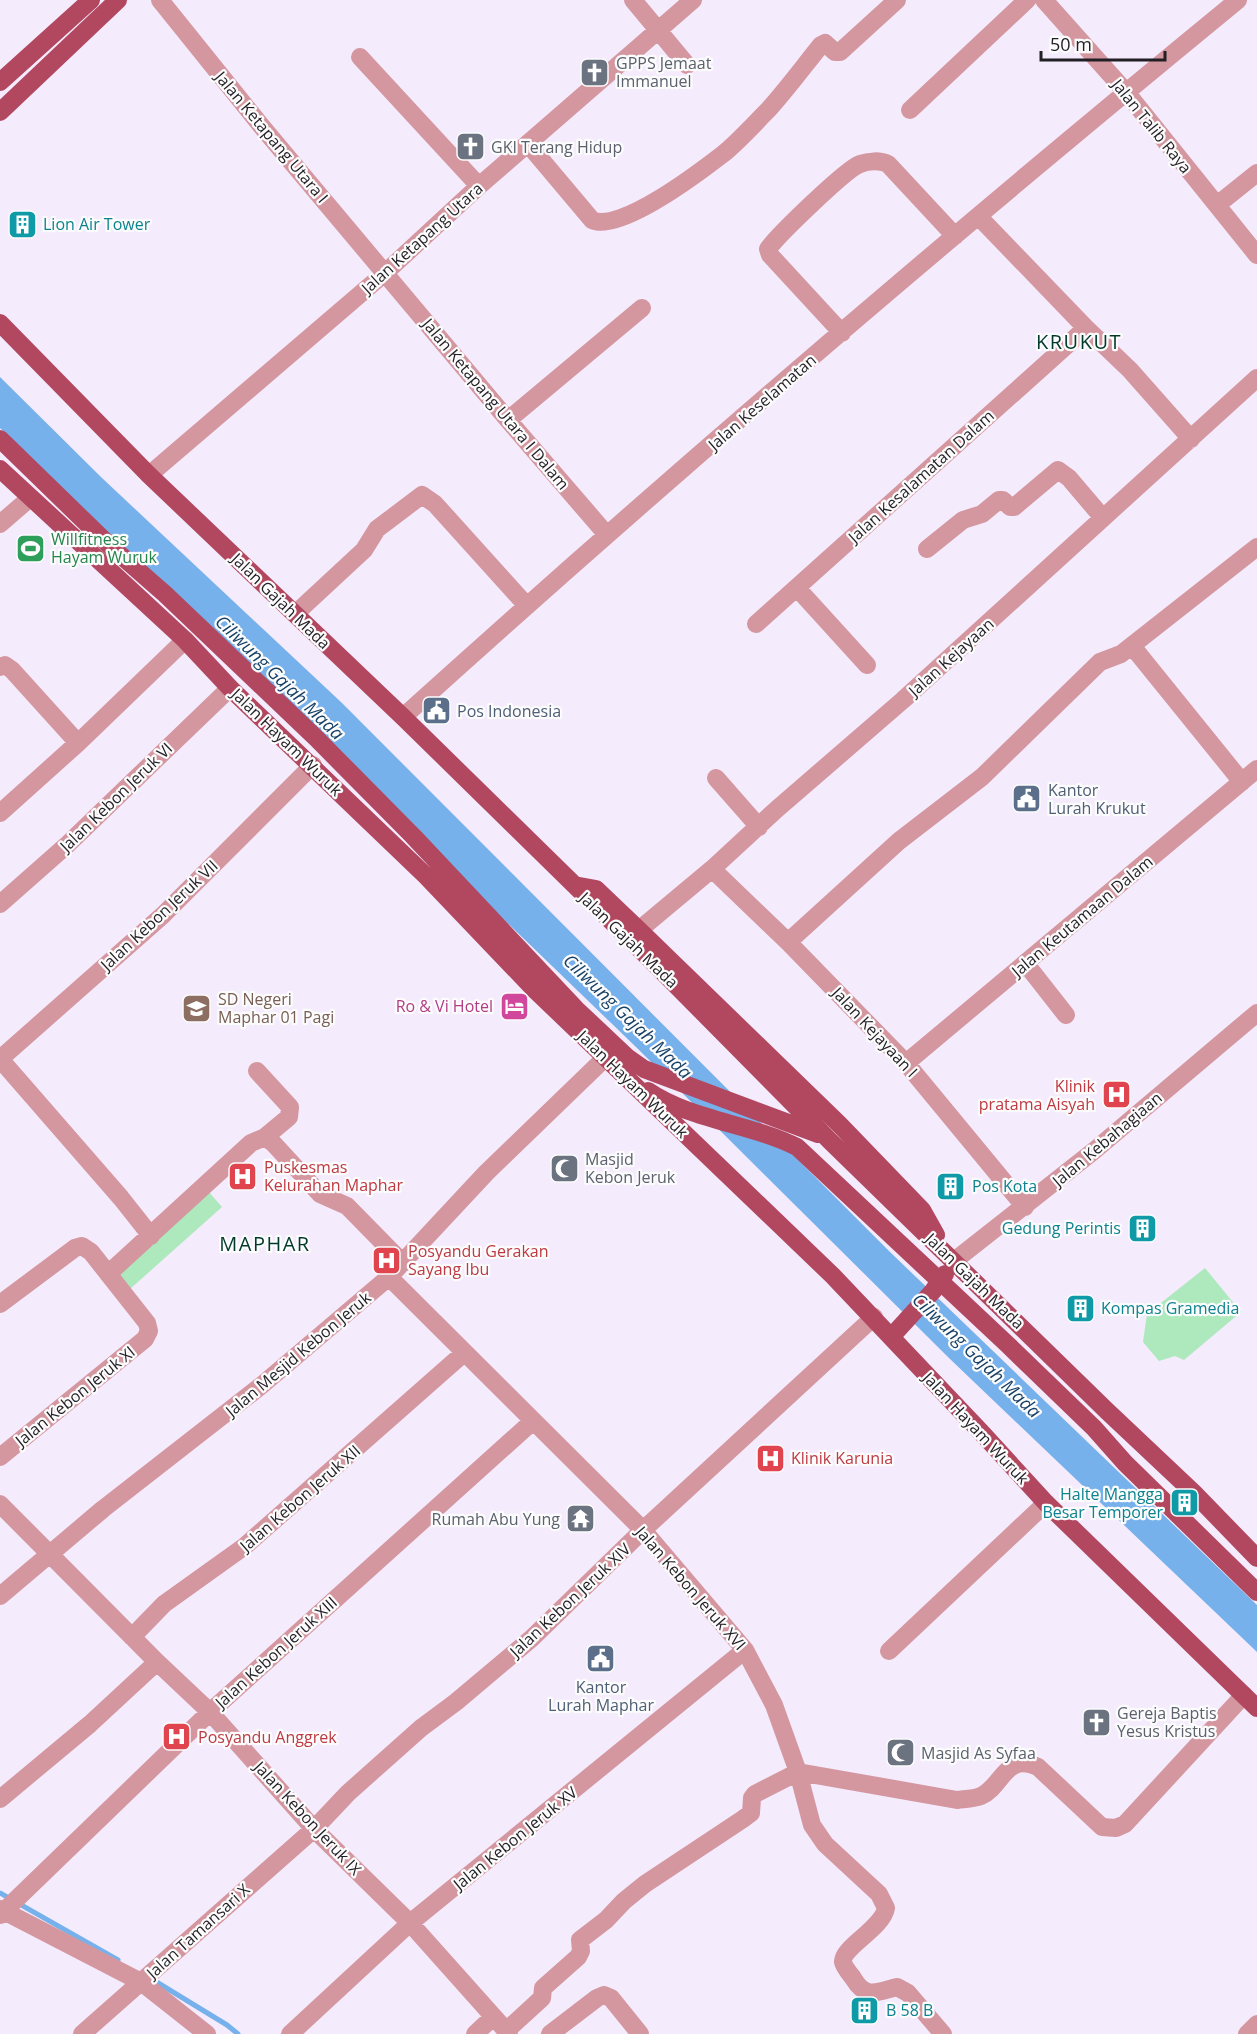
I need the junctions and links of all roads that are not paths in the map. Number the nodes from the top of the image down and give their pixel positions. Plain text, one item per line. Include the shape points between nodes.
1 (91, 0) edge
2 (118, 0) edge
3 (160, 0) edge
4 (633, 0) edge
5 (693, 0) edge
6 (897, 0) edge
7 (1027, 0) edge
8 (1044, 0) edge
9 (1238, 0) edge
10 (657, 30) junction
11 (360, 57) dead end
12 (687, 65) dead end
13 (0, 81) edge
14 (1126, 92) junction
15 (910, 110) dead end
16 (0, 112) edge
17 (528, 144) junction
18 (1257, 173) edge
19 (479, 186) junction
20 (1217, 205) junction
21 (979, 217) junction
22 (955, 236) junction
23 (1257, 255) edge
24 (386, 272) junction
25 (642, 308) dead end
26 (0, 323) edge
27 (1086, 328) junction
28 (842, 333) junction
29 (1257, 378) edge
30 (508, 420) junction
31 (0, 439) edge
32 (1191, 439) junction
33 (0, 469) edge
34 (149, 475) junction
35 (30, 498) junction
36 (1103, 518) junction
37 (0, 524) edge
38 (607, 535) junction
39 (1257, 547) edge
40 (927, 549) dead end
41 (796, 588) junction
42 (527, 606) junction
43 (295, 614) junction
44 (756, 624) dead end
45 (185, 640) junction
46 (1132, 646) junction
47 (867, 665) dead end
48 (0, 667) edge
49 (230, 688) junction
50 (403, 717) junction
51 (78, 743) junction
52 (313, 765) junction
53 (1257, 769) edge
54 (716, 778) dead end
55 (1242, 782) junction
56 (0, 813) edge
57 (759, 826) junction
58 (712, 870) junction
59 (574, 885) junction
60 (0, 904) edge
61 (639, 930) junction
62 (788, 942) junction
63 (1026, 964) junction
64 (514, 968) junction
65 (1257, 1013) edge
66 (1066, 1015) dead end
67 (605, 1058) junction
68 (0, 1059) edge
69 (906, 1063) junction
70 (257, 1071) dead end
71 (265, 1137) junction
72 (831, 1142) junction
73 (1024, 1207) junction
74 (151, 1236) junction
75 (948, 1255) junction
76 (403, 1263) junction
77 (108, 1274) junction
78 (389, 1277) junction
79 (936, 1286) junction
80 (0, 1304) edge
81 (874, 1317) junction
82 (892, 1336) junction
83 (464, 1353) junction
84 (533, 1421) junction
85 (0, 1457) edge
86 (1046, 1503) junction
87 (0, 1504) edge
88 (643, 1530) junction
89 (1253, 1548) edge
90 (50, 1556) junction
91 (1257, 1592) edge
92 (0, 1596) edge
93 (132, 1637) junction
94 (746, 1650) junction
95 (890, 1651) dead end
96 (157, 1662) junction
97 (1250, 1702) edge
98 (210, 1712) junction
99 (798, 1772) junction
100 (0, 1799) edge
101 (314, 1828) junction
102 (6, 1909) edge
103 (410, 1923) junction
104 (141, 1982) junction
105 (493, 2017) junction
106 (1257, 2024) edge
107 (508, 2033) edge
108 (82, 2034) edge
109 (207, 2034) edge
110 (290, 2034) edge
111 (475, 2034) edge
112 (550, 2034) edge
113 (640, 2034) edge
114 (943, 2034) edge
115 (1247, 2034) edge

1 - 13 main road
2 - 16 main road
3 - 24 street, Jalan Ketapang Utara I
4 - 10 street
5 - 10 street, Jalan Ketapang Utara
6 - 17 street via 840,52 825,43 821,45 769,108 724,153 659,199 626,216 609,222 592,220
7 - 15 street
8 - 14 street, Jalan Talib Raya
9 - 14 street, Jalan Keselamatan
10 - 12 street
10 - 17 street, Jalan Ketapang Utara
11 - 19 street
14 - 20 street, Jalan Talib Raya
14 - 21 street, Jalan Keselamatan
17 - 19 street, Jalan Ketapang Utara
18 - 20 street
19 - 24 street, Jalan Ketapang Utara
20 - 23 street, Jalan Talib Raya
21 - 22 street, Jalan Keselamatan
21 - 27 street
22 - 28 street, Jalan Keselamatan
22 - 28 street via 888,164 859,164 838,180 768,249
24 - 30 street, Jalan Ketapang Utara I Dalam
24 - 34 street, Jalan Ketapang Utara
25 - 30 street
26 - 34 main road, Jalan Gajah Mada
27 - 32 street via 1130,370
27 - 41 street, Jalan Kesalamatan Dalam
28 - 38 street, Jalan Keselamatan
29 - 32 street, Jalan Kejayaan
30 - 38 street, Jalan Ketapang Utara I Dalam
31 - 72 main road, Jalan Hayam Wuruk via 316,738 576,1009 627,1057 644,1069 805,1128
32 - 36 street, Jalan Kejayaan
33 - 35 main road, Jalan Hayam Wuruk
34 - 43 main road, Jalan Gajah Mada
35 - 37 street
35 - 45 main road, Jalan Hayam Wuruk
36 - 40 street via 1058,470 1014,507 999,501 982,514 963,520
36 - 57 street, Jalan Kejayaan
38 - 42 street, Jalan Keselamatan
39 - 46 street
41 - 44 street, Jalan Kesalamatan Dalam
41 - 47 street
42 - 43 street via 435,504 422,495 377,529 364,550
42 - 50 street, Jalan Keselamatan
43 - 50 main road, Jalan Gajah Mada
45 - 49 main road, Jalan Hayam Wuruk
45 - 51 street
46 - 55 street
46 - 62 street via 1090,671 982,777 899,841
48 - 51 street via 5,665 12,670
49 - 52 main road, Jalan Hayam Wuruk
49 - 60 street, Jalan Kebon Jeruk VI
50 - 59 main road, Jalan Gajah Mada
51 - 56 street
52 - 64 main road, Jalan Hayam Wuruk
52 - 68 street, Jalan Kebon Jeruk VII via 163,915
53 - 55 street, Jalan Keutamaan Dalam
54 - 57 street
55 - 63 street, Jalan Keutamaan Dalam
57 - 58 street, Jalan Kejayaan
58 - 61 street, Jalan Kejayaan
58 - 62 street, Jalan Kejayaan I
59 - 61 main road via 596,889
59 - 72 main road, Jalan Gajah Mada
61 - 75 main road via 922,1210
62 - 69 street, Jalan Kejayaan I
63 - 66 street
63 - 69 street, Jalan Keutamaan Dalam
64 - 67 main road, Jalan Hayam Wuruk
64 - 79 main road, Jalan Gajah Mada via 655,1096 798,1147
65 - 73 street, Jalan Kebahagiaan
67 - 76 street, Jalan Mesjid Kebon Jeruk via 486,1173
67 - 81 main road, Jalan Hayam Wuruk
68 - 74 street
69 - 73 street, Jalan Kejayaan I
70 - 71 street via 290,1107 289,1117
71 - 74 street via 252,1143
71 - 76 street via 320,1194 347,1206
72 - 75 main road, Jalan Gajah Mada
73 - 75 street, Jalan Kebahagiaan
74 - 77 street
75 - 79 main road
75 - 89 main road, Jalan Gajah Mada
76 - 78 street, Jalan Mesjid Kebon Jeruk
77 - 80 street, Jalan Kebon Jeruk XI via 87,1248 79,1245
77 - 85 street, Jalan Kebon Jeruk XI via 147,1323 145,1339
78 - 83 street, Jalan Kebon Jeruk XVI
78 - 90 street, Jalan Mesjid Kebon Jeruk
79 - 82 main road
79 - 91 main road, Jalan Gajah Mada via 1094,1428
81 - 82 main road, Jalan Hayam Wuruk
81 - 88 street, Jalan Kebon Jeruk XIV
82 - 86 main road, Jalan Hayam Wuruk
83 - 84 street, Jalan Kebon Jeruk XVI
83 - 93 street, Jalan Kebon Jeruk XII via 245,1546 164,1605
84 - 88 street, Jalan Kebon Jeruk XVI
84 - 98 street, Jalan Kebon Jeruk XIII
86 - 95 street
86 - 97 main road, Jalan Hayam Wuruk
87 - 90 street, Jalan Kebon Jeruk IX
88 - 94 street, Jalan Kebon Jeruk XVI
88 - 101 street, Jalan Kebon Jeruk XIV via 532,1638 421,1728
90 - 92 street, Jalan Mesjid Kebon Jeruk
90 - 93 street, Jalan Kebon Jeruk IX
93 - 96 street, Jalan Kebon Jeruk IX
94 - 99 street, Jalan Kebon Jeruk XVI via 774,1705
94 - 103 street, Jalan Kebon Jeruk XV
96 - 98 street, Jalan Kebon Jeruk IX
96 - 100 street
97 - 99 street via 1125,1824 1116,1828 1102,1827 1038,1767 1027,1762 1013,1766 981,1796 957,1800
98 - 101 street, Jalan Kebon Jeruk IX
98 - 102 street, Jalan Kebon Jeruk XIII
99 - 107 street via 755,1794 751,1813 645,1884 580,1940 578,1957 543,1988 542,1998
99 - 114 street, Jalan Kebon Jeruk XVI via 812,1825 837,1857 879,1894 886,1908 882,1920 859,1939 843,1963 867,1993 897,1988 908,1993
101 - 103 street, Jalan Kebon Jeruk IX
101 - 104 street, Jalan Tamansari X
102 - 104 street
103 - 105 street, Jalan Kebon Jeruk IX
103 - 110 street, Jalan Kebon Jeruk XV
104 - 108 street, Jalan Tamansari X
104 - 109 street
105 - 107 street, Jalan Kebon Jeruk IX
105 - 111 street
106 - 115 street
112 - 113 street via 604,1995 611,1998

